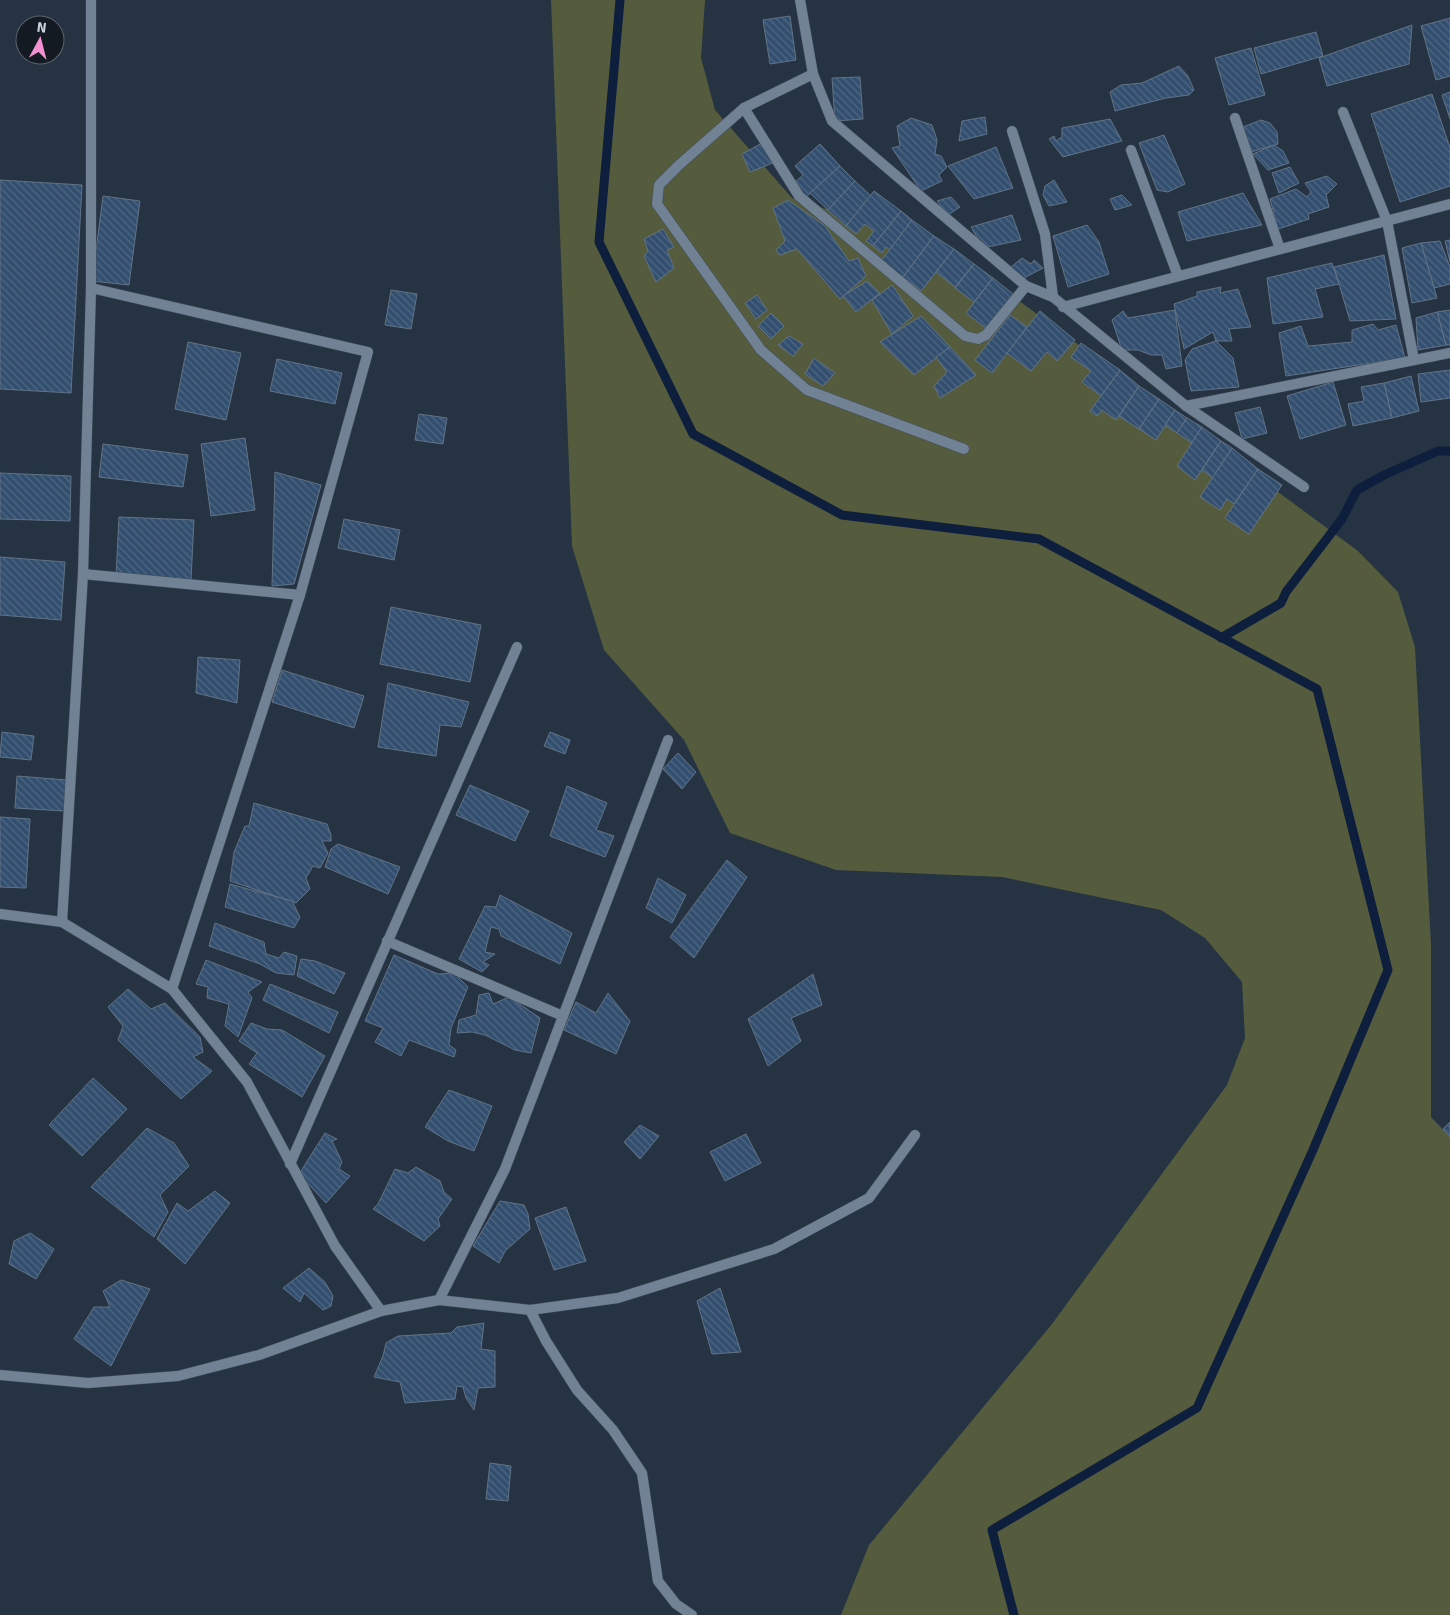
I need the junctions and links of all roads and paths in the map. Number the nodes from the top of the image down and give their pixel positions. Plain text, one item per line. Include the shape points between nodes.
1 (91, 0) edge
2 (800, 0) edge
3 (813, 74) junction
4 (744, 108) junction
5 (1342, 112) dead end
6 (1236, 118) dead end
7 (1012, 131) dead end
8 (1131, 150) dead end
9 (1450, 204) edge
10 (1387, 221) junction
11 (1280, 250) junction
12 (1178, 276) junction
13 (1026, 286) junction
14 (91, 288) junction
15 (1052, 297) junction
16 (1063, 307) junction
17 (1450, 353) edge
18 (1414, 360) junction
19 (1186, 406) junction
20 (964, 449) dead end
21 (1304, 487) dead end
22 (83, 574) junction
23 (300, 595) junction
24 (517, 647) dead end
25 (668, 740) dead end
26 (0, 914) edge
27 (62, 922) junction
28 (387, 941) junction
29 (172, 988) junction
30 (563, 1016) junction
31 (915, 1134) dead end
32 (290, 1164) junction
33 (439, 1300) junction
34 (530, 1310) junction
35 (381, 1311) junction
36 (0, 1376) edge
37 (692, 1615) edge

1 - 14 street
2 - 3 street
3 - 4 street
3 - 13 street via 832,121
4 - 13 street via 799,196 965,336 978,339 986,335
4 - 20 street via 659,185 657,204 761,350 807,390
5 - 10 street
6 - 11 street
7 - 15 street via 1045,234
8 - 12 street
9 - 10 street
10 - 11 street
10 - 18 street
11 - 12 street
12 - 16 street
13 - 15 street
14 - 22 street
14 - 23 street via 368,352
15 - 16 street
16 - 19 street
17 - 18 street
18 - 19 street
19 - 21 street
22 - 23 street
22 - 27 street
23 - 29 street
24 - 28 street
25 - 30 street
26 - 27 street
27 - 29 street
28 - 30 street
28 - 32 street
29 - 32 street via 247,1082
30 - 33 street via 505,1169
31 - 34 street via 869,1198 774,1249 618,1298
32 - 35 street via 335,1246
33 - 34 street
33 - 35 street
34 - 37 street via 577,1390 613,1430 642,1473 658,1581 676,1604
35 - 36 street via 259,1354 178,1376 88,1383

